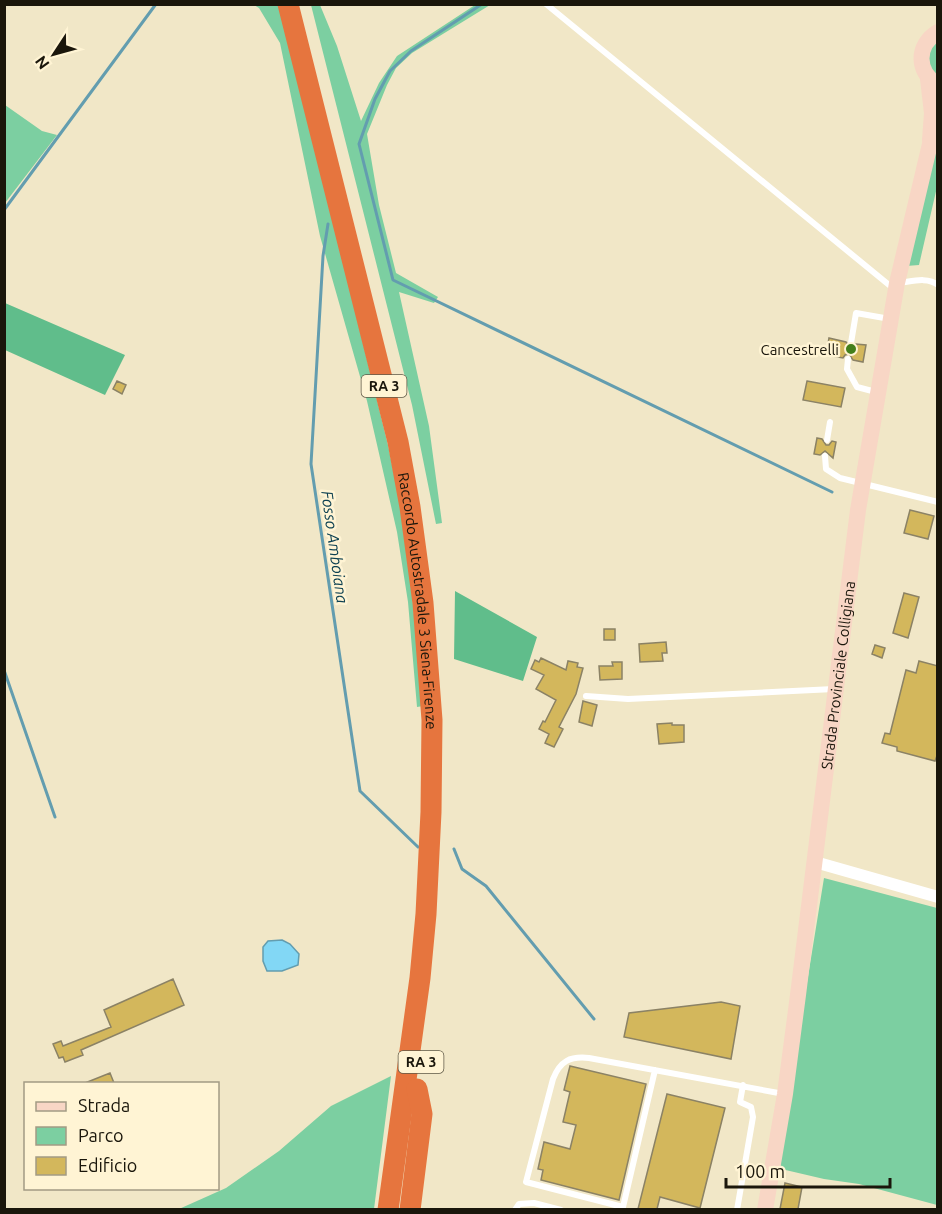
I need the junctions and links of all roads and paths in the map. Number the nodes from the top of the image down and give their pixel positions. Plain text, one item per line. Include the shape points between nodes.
1 (288, 4) edge
2 (302, 4) edge
3 (546, 4) edge
4 (938, 32) edge
5 (933, 82) edge
6 (938, 128) edge
7 (930, 144) junction
8 (938, 285) edge
9 (897, 287) junction
10 (891, 319) junction
11 (851, 343) dead end
12 (848, 359) dead end
13 (877, 393) junction
14 (830, 422) dead end
15 (827, 440) dead end
16 (825, 456) dead end
17 (862, 483) junction
18 (938, 502) edge
19 (834, 689) junction
20 (586, 696) dead end
21 (438, 775) junction
22 (815, 862) junction
23 (938, 897) edge
24 (432, 914) junction
25 (408, 1060) junction
26 (655, 1070) junction
27 (743, 1085) junction
28 (417, 1089) junction
29 (785, 1094) junction
30 (381, 1209) edge
31 (388, 1209) edge
32 (401, 1209) edge
33 (410, 1209) edge
34 (516, 1209) edge
35 (561, 1209) edge
36 (737, 1209) edge
37 (765, 1209) edge

1 - 21 highway, Raccordo Autostradale 3 Siena-Firenze / RA 3 via 398,442 423,603
2 - 21 highway, Raccordo Autostradale 3 Siena-Firenze / RA 3 via 412,448 438,628 444,721
3 - 9 lane
4 - 5 main road, Strada Provinciale Colligiana via 921,52 921,62
5 - 7 main road, Strada Provinciale Colligiana
6 - 7 main road, Strada Provinciale Colligiana
7 - 9 main road, Strada Provinciale Colligiana
8 - 9 lane via 927,280
9 - 10 main road, Strada Provinciale Colligiana
10 - 11 lane via 856,313
10 - 13 main road, Strada Provinciale Colligiana
12 - 13 lane via 847,369 857,387
13 - 17 main road, Strada Provinciale Colligiana
14 - 15 lane
16 - 17 lane via 830,473
17 - 18 lane
17 - 19 main road, Strada Provinciale Colligiana
19 - 20 lane via 628,699
19 - 22 main road, Strada Provinciale Colligiana
21 - 24 highway, Raccordo Autostradale 3 Siena-Firenze / RA 3
22 - 23 street
22 - 29 main road, Strada Provinciale Colligiana
24 - 25 highway, Raccordo Autostradale 3 Siena-Firenze / RA 3
24 - 28 highway, Raccordo Autostradale 3 Siena-Firenze / RA 3
25 - 30 highway via 396,1102
25 - 31 highway, Raccordo Autostradale 3 Siena-Firenze / RA 3
26 - 26 lane via 580,1057 561,1065 553,1079 526,1182 623,1208
26 - 27 lane
27 - 29 lane
27 - 36 lane via 740,1102 751,1107 753,1115
28 - 32 highway, Raccordo Autostradale 3 Siena-Firenze / RA 3
28 - 33 highway via 422,1114
29 - 37 main road, Strada Provinciale Colligiana
34 - 35 lane via 524,1203

